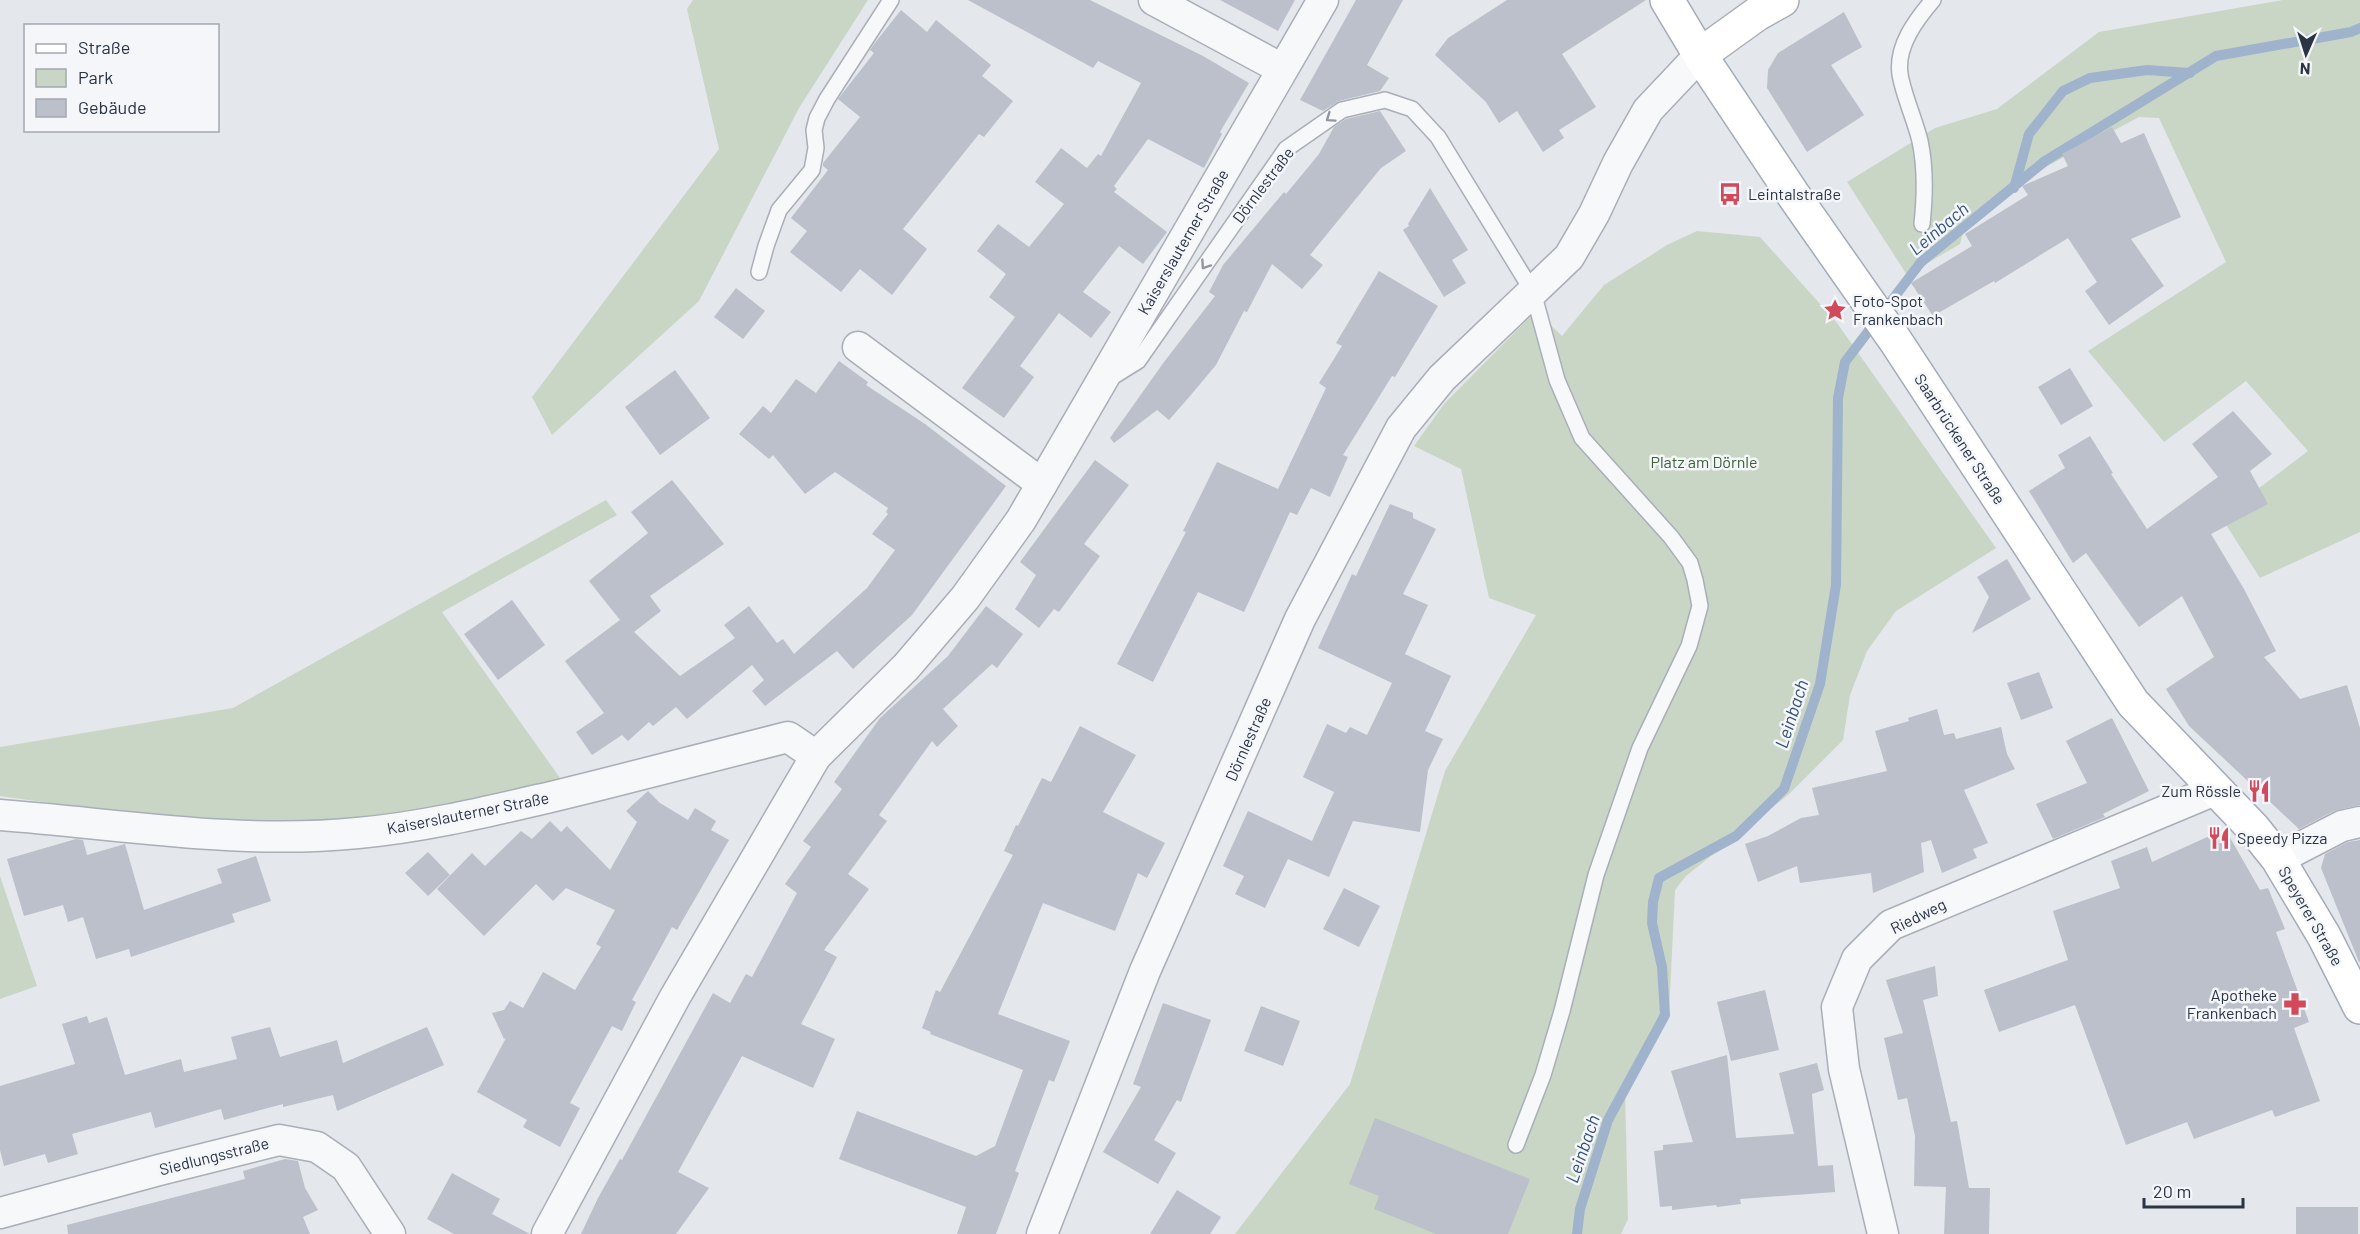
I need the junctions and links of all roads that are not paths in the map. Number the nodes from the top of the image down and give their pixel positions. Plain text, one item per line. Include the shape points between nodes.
1 (891, 0) edge
2 (1154, 0) edge
3 (1323, 0) edge
4 (1667, 0) edge
5 (1782, 0) edge
6 (1933, 0) edge
7 (1700, 55) junction
8 (1282, 69) junction
9 (1922, 224) dead end
10 (759, 272) dead end
11 (1533, 292) junction
12 (858, 347) dead end
13 (1102, 384) junction
14 (1042, 484) junction
15 (816, 756) junction
16 (2215, 790) junction
17 (0, 815) edge
18 (2360, 822) edge
19 (2278, 859) junction
20 (2360, 1007) edge
21 (1516, 1145) dead end
22 (0, 1213) edge
23 (390, 1234) edge
24 (547, 1234) edge
25 (1042, 1234) edge
26 (1883, 1234) edge

1 - 10 lane via 827,99 814,130 812,170 779,210
2 - 8 street
3 - 8 street, Kaiserslauterner Straße
4 - 7 main road, Saarbrückener Straße
5 - 7 main road
6 - 9 lane via 1916,19 1903,46 1900,73 1921,143 1926,190
7 - 11 street, Dörnlestraße via 1648,110 1569,257
7 - 16 main road, Saarbrückener Straße via 1895,340 2133,702
8 - 13 street, Kaiserslauterner Straße
11 -> 13 lane, Dörnlestraße via 1438,137 1412,109 1385,100 1342,110 1286,149 1138,361
11 - 21 lane via 1557,380 1581,438 1671,537 1689,563 1700,606 1689,646 1640,748 1625,789 1596,875 1543,1075
11 - 25 street, Dörnlestraße via 1442,378 1401,428 1311,599 1145,970
12 - 14 street
13 - 14 street, Kaiserslauterner Straße
14 - 15 street, Kaiserslauterner Straße via 965,598 906,667
15 - 17 street, Kaiserslauterner Straße via 788,737 499,809 357,833 202,834
15 - 24 street, Kaiserslauterner Straße via 675,997
16 - 19 main road, Saarbrückener Straße
16 - 26 street, Riedweg via 1891,925 1857,959 1837,1007 1844,1069
18 - 19 street via 2342,826
19 - 20 main road, Speyerer Straße
22 - 23 street, Siedlungsstraße via 279,1140 317,1147 346,1167

